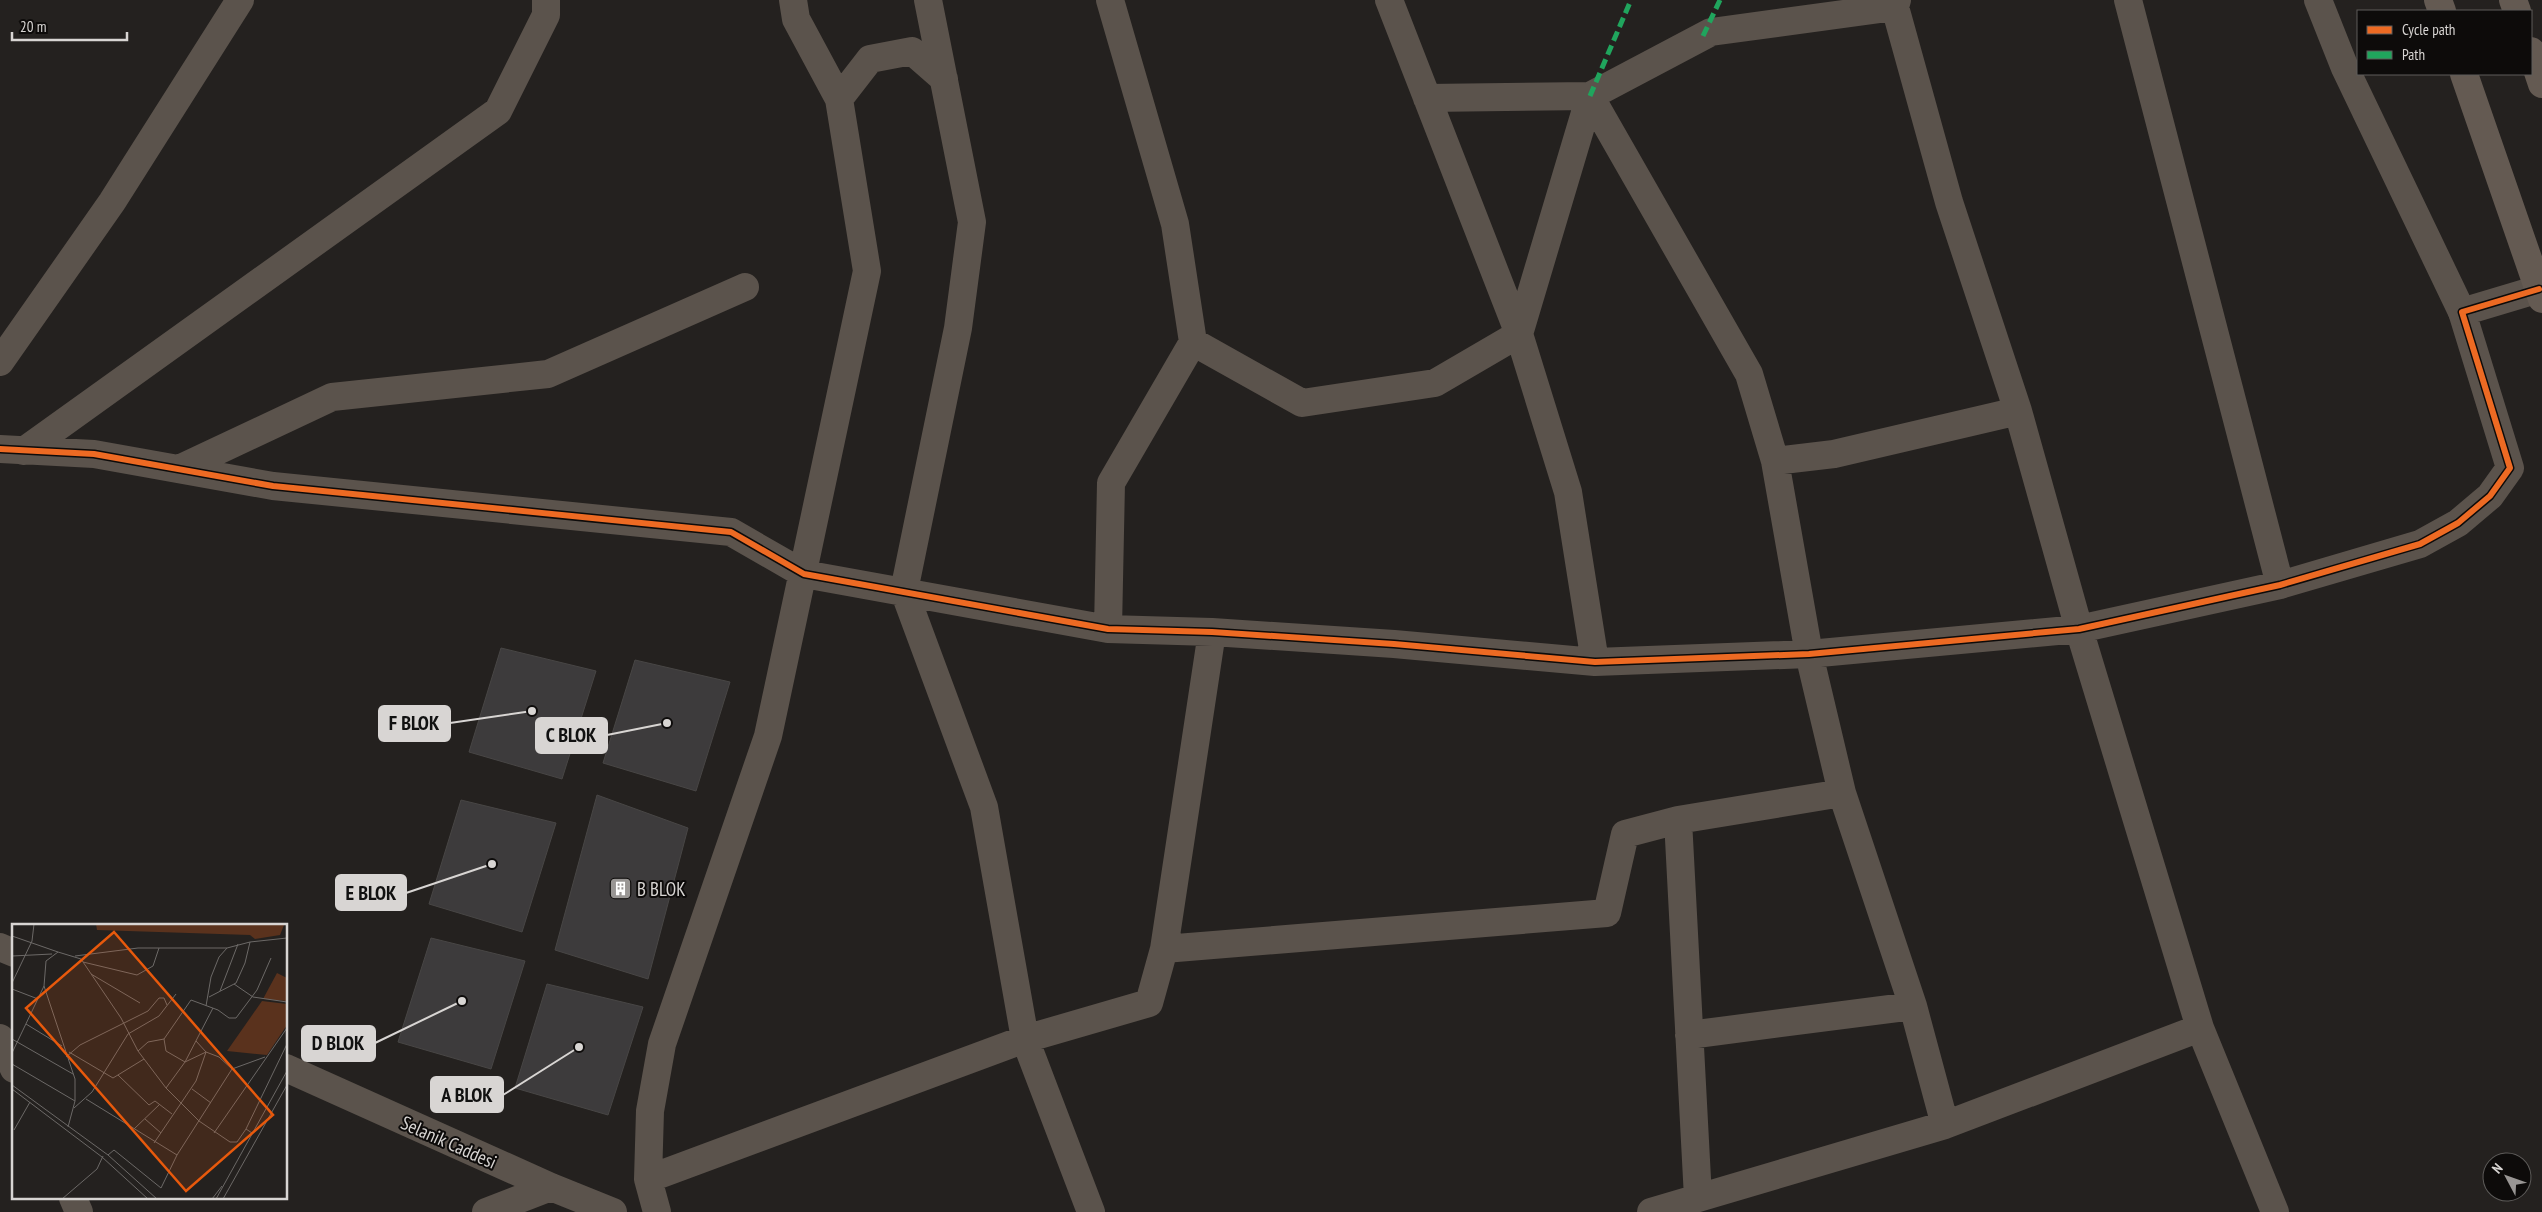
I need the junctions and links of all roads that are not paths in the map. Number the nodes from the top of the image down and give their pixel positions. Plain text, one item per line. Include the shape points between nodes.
1 (240, 0) edge
2 (546, 0) edge
3 (793, 0) edge
4 (928, 0) edge
5 (1110, 0) edge
6 (1389, 0) edge
7 (2128, 0) edge
8 (2318, 0) edge
9 (1896, 3) edge
10 (2532, 54) edge
11 (2464, 75) edge
12 (944, 79) junction
13 (2542, 84) edge
14 (1590, 96) junction
15 (1427, 98) junction
16 (839, 99) junction
17 (745, 287) dead end
18 (2540, 294) edge
19 (2462, 312) junction
20 (1519, 334) junction
21 (1192, 342) junction
22 (0, 362) edge
23 (2018, 411) junction
24 (12, 450) edge
25 (1775, 461) junction
26 (178, 470) junction
27 (804, 574) junction
28 (2280, 584) junction
29 (904, 591) junction
30 (1108, 629) junction
31 (2079, 629) junction
32 (1212, 632) junction
33 (1810, 654) junction
34 (1595, 662) junction
35 (1842, 793) junction
36 (1678, 820) junction
37 (0, 947) edge
38 (1164, 949) junction
39 (12, 952) edge
40 (1913, 1006) junction
41 (2200, 1028) junction
42 (1689, 1035) junction
43 (1025, 1039) junction
44 (288, 1069) edge
45 (1945, 1125) junction
46 (648, 1179) junction
47 (551, 1188) junction
48 (1698, 1198) junction
49 (74, 1200) edge
50 (79, 1212) edge
51 (486, 1212) edge
52 (613, 1212) edge
53 (656, 1212) edge
54 (1091, 1212) edge
55 (1651, 1212) edge
56 (2275, 1212) edge

1 - 22 street via 112,202
2 - 24 street via 546,15 498,111
3 - 16 street via 796,19
4 - 12 street
5 - 21 street via 1175,224
6 - 15 street
7 - 28 street
8 - 19 street via 2345,68
9 - 14 street via 1711,32
9 - 23 street via 1950,202
10 - 13 highway
11 - 18 highway
12 - 16 street via 912,51 870,59
12 - 29 street via 972,222 958,328
14 - 15 street
14 - 20 street
14 - 25 street via 1749,374
15 - 20 street
16 - 27 street via 866,271
17 - 26 street via 548,374 332,396
18 - 19 street
19 - 28 street via 2510,468 2490,496 2458,523 2420,544
20 - 21 street via 1435,383 1302,403
20 - 34 street via 1568,492
21 - 30 street via 1110,483
23 - 25 street via 1834,454
23 - 31 street
24 - 26 street via 94,454
25 - 33 street
26 - 27 street via 273,486 732,532
27 - 29 street
27 - 46 street via 768,736 662,1044 650,1111
28 - 31 street
29 - 30 street
29 - 43 street via 984,807
30 - 32 street
31 - 33 street
31 - 41 street
32 - 34 street
32 - 38 street
33 - 34 street
33 - 35 street
35 - 36 street
35 - 40 street
36 - 38 street via 1625,834 1607,913
36 - 42 street
37 - 39 street
38 - 43 street via 1149,1003
40 - 42 street
40 - 45 street
41 - 45 street
41 - 56 street
42 - 48 street
43 - 46 street
43 - 54 street
44 - 47 street, Selanik Caddesi
45 - 48 street
46 - 53 street
47 - 51 street
47 - 52 street, Selanik Caddesi
48 - 55 street
49 - 50 street

